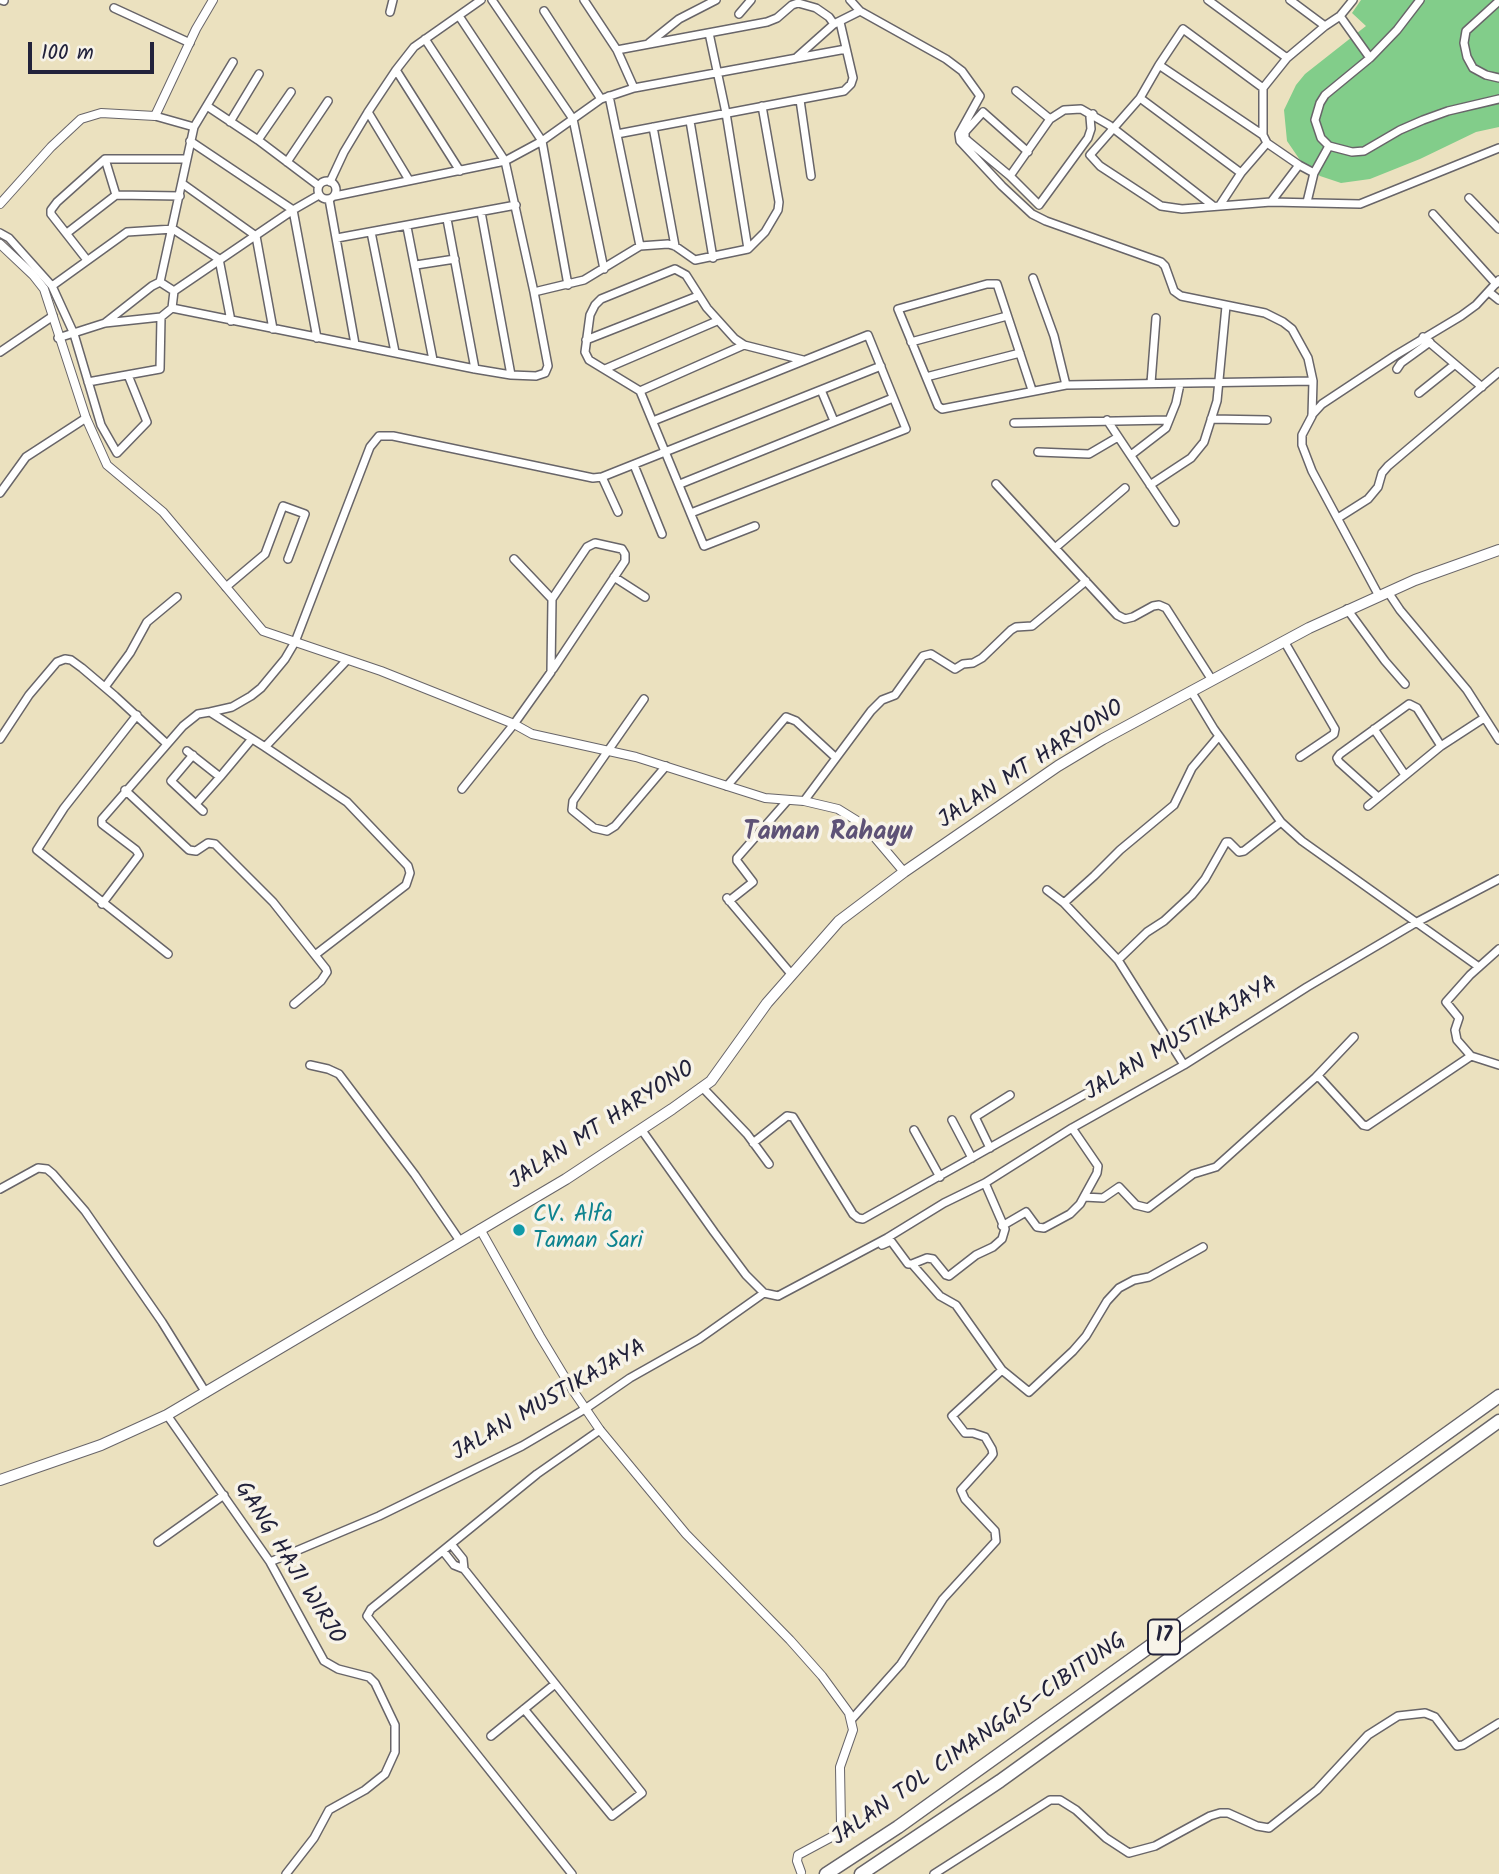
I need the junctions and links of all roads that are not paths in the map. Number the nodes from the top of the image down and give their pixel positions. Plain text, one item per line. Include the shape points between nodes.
1 (213, 0) edge
2 (393, 0) edge
3 (481, 0) edge
4 (492, 0) edge
5 (584, 0) edge
6 (716, 0) edge
7 (751, 0) edge
8 (850, 0) edge
9 (1208, 0) edge
10 (1290, 0) edge
11 (1352, 0) edge
12 (1420, 0) edge
13 (1499, 1) edge
14 (114, 8) dead end
15 (544, 11) dead end
16 (860, 11) junction
17 (390, 12) dead end
18 (739, 14) dead end
19 (459, 16) junction
20 (1340, 16) junction
21 (837, 23) junction
22 (1325, 26) junction
23 (709, 33) junction
24 (425, 39) junction
25 (190, 43) junction
26 (648, 44) junction
27 (846, 49) junction
28 (617, 50) junction
29 (797, 58) junction
30 (1287, 58) junction
31 (1370, 58) junction
32 (233, 62) dead end
33 (1159, 65) junction
34 (396, 70) junction
35 (259, 74) dead end
36 (718, 74) junction
37 (1499, 78) edge
38 (634, 88) junction
39 (1263, 88) junction
40 (1016, 91) dead end
41 (291, 92) dead end
42 (609, 96) junction
43 (601, 99) junction
44 (1140, 99) junction
45 (1499, 99) edge
46 (800, 100) junction
47 (328, 101) dead end
48 (207, 106) junction
49 (762, 106) junction
50 (368, 112) junction
51 (726, 113) junction
52 (1093, 114) junction
53 (155, 116) junction
54 (573, 119) junction
55 (1050, 119) junction
56 (690, 121) junction
57 (230, 122) junction
58 (194, 127) junction
59 (653, 127) junction
60 (1112, 127) junction
61 (617, 134) junction
62 (1263, 135) junction
63 (258, 140) junction
64 (190, 141) junction
65 (542, 141) junction
66 (1267, 143) junction
67 (1329, 146) junction
68 (1499, 148) edge
69 (1028, 152) junction
70 (105, 159) junction
71 (186, 159) junction
72 (505, 161) junction
73 (286, 162) junction
74 (1299, 165) junction
75 (460, 172) junction
76 (1241, 173) junction
77 (1314, 173) junction
78 (811, 176) dead end
79 (1010, 176) junction
80 (409, 180) junction
81 (330, 182) junction
82 (183, 184) junction
83 (319, 186) junction
84 (116, 195) junction
85 (319, 195) junction
86 (180, 196) junction
87 (332, 198) junction
88 (1469, 198) dead end
89 (1271, 202) junction
90 (1307, 202) junction
91 (0, 204) edge
92 (516, 205) junction
93 (1216, 205) junction
94 (293, 210) junction
95 (481, 212) junction
96 (1433, 215) dead end
97 (447, 219) junction
98 (407, 227) junction
99 (173, 229) junction
100 (1499, 229) edge
101 (370, 232) junction
102 (0, 233) edge
103 (67, 233) junction
104 (256, 236) junction
105 (337, 238) junction
106 (0, 244) edge
107 (640, 246) junction
108 (675, 246) junction
109 (748, 249) junction
110 (713, 258) junction
111 (219, 259) junction
112 (455, 259) junction
113 (88, 260) junction
114 (416, 265) junction
115 (604, 269) junction
116 (1033, 278) dead end
117 (160, 282) junction
118 (1497, 282) edge
119 (568, 285) junction
120 (52, 286) junction
121 (174, 291) junction
122 (534, 292) junction
123 (1489, 292) junction
124 (698, 296) junction
125 (1499, 300) edge
126 (1226, 306) junction
127 (172, 309) junction
128 (53, 316) junction
129 (1007, 316) junction
130 (161, 317) junction
131 (1156, 318) dead end
132 (231, 321) junction
133 (717, 321) junction
134 (104, 323) junction
135 (273, 329) junction
136 (74, 334) junction
137 (58, 338) junction
138 (317, 338) junction
139 (586, 340) junction
140 (1426, 340) junction
141 (911, 342) junction
142 (355, 344) junction
143 (744, 345) junction
144 (0, 352) edge
145 (395, 352) junction
146 (1020, 354) junction
147 (433, 360) junction
148 (804, 360) junction
149 (1454, 365) junction
150 (881, 366) junction
151 (475, 369) junction
152 (605, 369) junction
153 (1397, 369) dead end
154 (1499, 372) edge
155 (512, 375) junction
156 (128, 376) junction
157 (926, 377) junction
158 (1313, 380) junction
159 (1219, 381) junction
160 (88, 382) junction
161 (1151, 383) junction
162 (1180, 384) junction
163 (1066, 385) junction
164 (1482, 387) junction
165 (821, 390) junction
166 (1032, 390) junction
167 (640, 391) junction
168 (1419, 393) dead end
169 (893, 398) junction
170 (1312, 416) junction
171 (86, 418) junction
172 (1211, 419) junction
173 (1107, 420) junction
174 (1169, 420) junction
175 (1268, 420) dead end
176 (653, 421) junction
177 (834, 421) junction
178 (1014, 423) dead end
179 (1118, 437) junction
180 (1038, 452) dead end
181 (666, 453) junction
182 (1131, 455) junction
183 (634, 465) junction
184 (602, 477) junction
185 (680, 484) junction
186 (996, 484) dead end
187 (1150, 485) junction
188 (1125, 488) dead end
189 (0, 493) edge
190 (618, 512) dead end
191 (691, 513) junction
192 (1338, 518) junction
193 (1175, 522) dead end
194 (755, 526) dead end
195 (662, 534) dead end
196 (1055, 548) junction
197 (1499, 550) edge
198 (288, 559) dead end
199 (514, 559) dead end
200 (614, 578) junction
201 (1086, 581) junction
202 (226, 587) junction
203 (1383, 594) junction
204 (177, 597) dead end
205 (645, 597) dead end
206 (552, 599) junction
207 (1348, 609) junction
208 (1283, 640) junction
209 (295, 642) junction
210 (347, 660) junction
211 (551, 672) junction
212 (1212, 680) junction
213 (1405, 684) dead end
214 (105, 687) junction
215 (1191, 691) junction
216 (644, 699) dead end
217 (210, 712) junction
218 (137, 715) junction
219 (1485, 718) junction
220 (514, 724) junction
221 (1374, 729) junction
222 (1219, 736) junction
223 (0, 739) edge
224 (251, 740) junction
225 (1499, 740) edge
226 (167, 744) junction
227 (1441, 746) junction
228 (265, 747) junction
229 (609, 750) junction
230 (835, 757) junction
231 (1300, 757) dead end
232 (666, 766) junction
233 (1405, 775) junction
234 (220, 777) junction
235 (727, 786) junction
236 (462, 789) dead end
237 (125, 790) junction
238 (1378, 796) junction
239 (787, 801) junction
240 (804, 801) junction
241 (196, 804) junction
242 (1368, 806) dead end
243 (203, 811) dead end
244 (1281, 822) junction
245 (904, 872) junction
246 (1499, 878) edge
247 (1047, 890) dead end
248 (1063, 903) junction
249 (102, 904) junction
250 (1417, 922) junction
251 (1499, 950) edge
252 (168, 954) dead end
253 (315, 956) junction
254 (1118, 960) junction
255 (1479, 967) junction
256 (792, 975) junction
257 (294, 1004) dead end
258 (1354, 1037) dead end
259 (1471, 1056) junction
260 (310, 1065) dead end
261 (1184, 1065) junction
262 (1499, 1065) edge
263 (1316, 1077) junction
264 (703, 1088) junction
265 (1096, 1088) dead end
266 (1010, 1095) dead end
267 (952, 1120) dead end
268 (1072, 1128) junction
269 (641, 1129) junction
270 (914, 1130) dead end
271 (753, 1143) junction
272 (990, 1148) junction
273 (972, 1158) junction
274 (769, 1164) dead end
275 (940, 1177) junction
276 (985, 1183) junction
277 (0, 1189) edge
278 (1084, 1197) junction
279 (1002, 1226) junction
280 (480, 1229) junction
281 (460, 1241) junction
282 (1203, 1247) dead end
283 (912, 1264) junction
284 (764, 1293) junction
285 (772, 1296) junction
286 (1002, 1370) junction
287 (206, 1393) junction
288 (1499, 1396) edge
289 (585, 1409) junction
290 (167, 1415) junction
291 (1499, 1421) edge
292 (600, 1430) junction
293 (0, 1480) edge
294 (224, 1495) junction
295 (158, 1542) dead end
296 (451, 1544) junction
297 (443, 1550) junction
298 (270, 1562) junction
299 (464, 1569) junction
300 (555, 1684) junction
301 (524, 1709) junction
302 (852, 1719) junction
303 (1499, 1723) edge
304 (491, 1735) dead end
305 (801, 1872) dead end
306 (286, 1874) edge
307 (572, 1874) edge
308 (826, 1874) edge
309 (861, 1874) edge
310 (934, 1874) edge

1 - 25 street
2 - 17 street
3 - 19 street
4 - 54 street
5 - 28 street
6 - 26 street via 678,19
7 - 18 street
8 - 16 street
9 - 30 street
10 - 22 street
11 - 20 street
12 - 31 street
13 - 37 street via 1466,31 1464,43 1473,68
14 - 25 street
15 - 43 street
16 - 21 street
16 - 126 street via 962,71 981,96 959,134 960,141 1032,214 1161,262 1181,296
19 - 24 street
19 - 65 street
20 - 22 street
20 - 31 street
21 - 23 street via 816,8 798,3 767,22
21 - 27 street
21 - 29 street
22 - 30 street
23 - 26 street
23 - 36 street
24 - 34 street
24 - 72 street
25 - 53 street
26 - 28 street
27 - 29 street
27 - 46 street via 853,78 848,89
28 - 38 street
29 - 36 street
30 - 39 street
31 - 67 street via 1320,103 1315,120
32 - 48 street
33 - 39 street via 1183,29
33 - 44 street
33 - 62 street
34 - 50 street
34 - 75 street
35 - 57 street
36 - 38 street
36 - 51 street
38 - 42 street
39 - 62 street
40 - 55 street
41 - 63 street
42 - 43 street
42 - 61 street
43 - 54 street
44 - 60 street
44 - 76 street
45 - 67 street via 1435,116 1364,151
46 - 49 street
46 - 78 street
47 - 73 street
48 - 57 street
48 - 58 street
49 - 51 street
49 - 109 street via 779,202 765,232
50 - 80 street
50 - 81 street
51 - 56 street
51 - 109 street
52 - 55 street via 1073,108
52 - 60 street
52 - 79 street via 1088,138 1039,205
53 - 58 street
53 - 91 street via 101,113 81,119
54 - 65 street
54 - 115 street
55 - 69 street
56 - 59 street
56 - 110 street
57 - 63 street
58 - 64 street
59 - 61 street
59 - 108 street
60 - 93 street
60 - 93 street via 1090,155 1100,166 1161,206
61 - 107 street
62 - 66 street
63 - 73 street
64 - 71 street
64 - 94 street
65 - 72 street
65 - 119 street
66 - 74 street
66 - 76 street
67 - 77 street
68 - 90 street via 1360,204
69 - 79 street
69 - 79 street via 983,112 965,132 968,141
70 - 71 street
70 - 84 street
70 - 103 street via 51,210
71 - 82 street
72 - 75 street
72 - 92 street
73 - 83 street
74 - 77 street
74 - 89 street
75 - 80 street
76 - 93 street
77 - 90 street
80 - 87 street
81 - 83 street
81 - 87 street via 335,186
82 - 86 street
82 - 104 street
83 - 85 street
84 - 86 street
84 - 103 street
85 - 87 street
85 - 94 street
86 - 99 street
87 - 105 street
88 - 100 street
89 - 90 street
89 - 93 street
92 - 95 street
92 - 122 street
94 - 104 street
94 - 138 street
95 - 97 street
95 - 155 street
96 - 118 street
97 - 98 street
97 - 112 street
98 - 101 street
98 - 114 street
99 - 111 street
99 - 113 street via 127,232
99 - 117 street
101 - 105 street
101 - 145 street
102 - 120 street
103 - 113 street
104 - 111 street
104 - 135 street
105 - 142 street
106 - 128 street via 38,282
107 - 108 street
107 - 115 street
108 - 110 street via 695,260
109 - 110 street
111 - 121 street
111 - 132 street
112 - 114 street
112 - 151 street
113 - 120 street
114 - 147 street
115 - 119 street
116 - 163 street
117 - 121 street
117 - 134 street
118 - 123 street
119 - 122 street
120 - 136 street
121 - 127 street
122 - 155 street via 547,370 536,376
123 - 125 street
123 - 140 street
124 - 133 street
124 - 139 street
124 - 139 street via 681,271 669,270 601,299 590,315
126 - 158 street via 1265,313 1283,322 1308,358
126 - 159 street
127 - 130 street
127 - 132 street
128 - 137 street
128 - 144 street
129 - 141 street
129 - 141 street via 997,284 900,307
129 - 146 street
130 - 134 street
130 - 156 street via 160,369
131 - 161 street
132 - 135 street
133 - 143 street
133 - 152 street
134 - 136 street
135 - 138 street
136 - 137 street
136 - 160 street
137 - 171 street
138 - 142 street
139 - 152 street via 589,360
140 - 149 street
140 - 153 street
140 - 170 street via 1322,404
141 - 157 street
142 - 145 street
143 - 148 street
143 - 167 street
145 - 147 street
146 - 157 street
146 - 166 street
147 - 151 street
148 - 150 street via 868,335
148 - 176 street
149 - 164 street
149 - 168 street
150 - 165 street
150 - 169 street
151 - 155 street
152 - 167 street
154 - 164 street
156 - 160 street
156 - 160 street via 147,422 117,453
157 - 166 street via 942,409
158 - 159 street
158 - 170 street
159 - 162 street
159 - 172 street
161 - 162 street
161 - 163 street
162 - 174 street
163 - 166 street
164 - 192 street via 1388,466 1368,499
165 - 177 street
165 - 181 street
167 - 176 street
169 - 177 street
169 - 191 street via 906,429
170 - 192 street via 1302,445
171 - 189 street via 26,457
171 - 202 street via 107,465 163,512
172 - 175 street
172 - 187 street via 1198,451
173 - 174 street
173 - 178 street
173 - 179 street
174 - 182 street via 1166,428
176 - 181 street
177 - 185 street
179 - 180 street via 1089,453
179 - 182 street
181 - 183 street
181 - 185 street
182 - 187 street
183 - 184 street
183 - 195 street
184 - 190 street
184 - 209 street via 379,436 370,447
185 - 191 street
186 - 196 street
187 - 193 street
188 - 196 street
191 - 194 street via 704,546
192 - 203 street
196 - 201 street
197 - 203 main road, JALAN MT HARYONO
198 - 202 street via 305,514 283,506 265,554
199 - 206 street
200 - 205 street
200 - 206 street via 625,554 595,543 587,547
200 - 211 street
201 - 212 street via 1122,618 1153,606 1166,607
201 - 230 street via 1032,626 1011,630 973,663 955,669 931,653 923,656 895,695 871,711
202 - 209 street via 263,631
203 - 207 main road, JALAN MT HARYONO
203 - 219 street via 1467,690
204 - 214 street via 147,622
206 - 211 street
207 - 208 main road, JALAN MT HARYONO
207 - 213 street
208 - 212 main road, JALAN MT HARYONO
208 - 231 street via 1335,729
209 - 210 street
209 - 217 street via 251,696
210 - 220 street
210 - 228 street
211 - 220 street
212 - 215 main road, JALAN MT HARYONO
214 - 218 street
214 - 223 street via 71,660 61,659 29,695
215 - 222 street
215 - 245 main road, JALAN MT HARYONO via 1058,766
216 - 229 street
217 - 224 street
217 - 226 street via 196,715
218 - 226 street
218 - 249 street via 37,849
219 - 225 street
219 - 227 street
220 - 229 street via 545,738
220 - 236 street
221 - 227 street via 1413,704
221 - 233 street
221 - 238 street via 1337,758
222 - 244 street
222 - 248 street via 1192,768 1174,805
224 - 228 street
224 - 234 street
226 - 237 street
227 - 233 street
228 - 253 street via 347,802 410,873 405,885
229 - 232 street
229 - 232 street via 573,801 575,814 598,831 615,826
230 - 235 street via 786,717
230 - 240 street
232 - 235 street
233 - 238 street
234 - 241 street
234 - 241 street via 190,753 171,780
235 - 239 street
237 - 249 street via 102,822 136,850 138,858
237 - 253 street via 189,850 215,844 273,902
238 - 242 street
239 - 240 street
239 - 256 street via 737,858 753,881 728,899
240 - 245 street via 838,809 859,822
241 - 243 street
244 - 250 street
244 - 254 street via 1244,851 1226,842 1192,895
245 - 256 main road, JALAN MT HARYONO via 839,921
246 - 250 street, JALAN MUSTIKAJAYA
247 - 248 street
248 - 254 street
249 - 252 street
250 - 255 street
250 - 261 street, JALAN MUSTIKAJAYA
251 - 255 street
253 - 257 street via 326,976
254 - 261 street
255 - 259 street via 1446,1002 1459,1018 1457,1040
256 - 264 main road, JALAN MT HARYONO
258 - 263 street
259 - 262 street
259 - 263 street via 1367,1126
260 - 281 street via 339,1074
261 - 268 street, JALAN MUSTIKAJAYA
263 - 278 street via 1216,1167 1192,1174 1149,1208 1136,1205 1119,1187 1103,1198
264 - 269 main road, JALAN MT HARYONO
264 - 271 street
265 - 272 street
266 - 272 street via 975,1116
267 - 273 street
268 - 276 street, JALAN MUSTIKAJAYA
268 - 278 street via 1098,1166
269 - 280 main road, JALAN MT HARYONO
269 - 284 street via 730,1254
270 - 275 street
271 - 274 street
271 - 275 street via 787,1116 793,1117 860,1219
272 - 273 street
273 - 275 street
276 - 279 street
276 - 285 street, JALAN MUSTIKAJAYA via 788,1292
277 - 287 street via 38,1168 53,1174 85,1211
278 - 279 street via 1070,1214 1044,1228 1037,1227 1026,1212
279 - 283 street via 1005,1232 999,1242 949,1276 933,1259
280 - 281 main road, JALAN MT HARYONO
280 - 289 street
281 - 287 main road, JALAN MT HARYONO
282 - 286 street via 1119,1288 1080,1343 1031,1391 1025,1391
283 - 285 street via 891,1241 789,1296
283 - 286 street via 940,1296 956,1305
284 - 285 street
284 - 289 street, JALAN MUSTIKAJAYA
286 - 302 street via 952,1416 965,1433 985,1437 992,1449 990,1458 961,1490 995,1531 996,1541 943,1599 901,1664
287 - 290 main road, JALAN MT HARYONO
288 - 308 highway, JALAN TOL CIMANGGIS–CIBITUNG / 17
289 - 292 street
289 - 298 street, JALAN MUSTIKAJAYA via 482,1466
290 - 293 main road, JALAN MT HARYONO via 101,1445
290 - 294 street, GANG HAJI WIRJO
291 - 309 highway, JALAN TOL CIMANGGIS–CIBITUNG / 17 via 1000,1781
292 - 296 street
292 - 302 street via 686,1534 822,1676
294 - 295 street
294 - 298 street, GANG HAJI WIRJO
296 - 297 street
296 - 299 street via 463,1559
297 - 299 street via 454,1565
297 - 307 street via 371,1609 368,1618
298 - 306 street, GANG HAJI WIRJO via 324,1661 375,1683 391,1713 397,1738 384,1774 329,1810
299 - 300 street
300 - 301 street
300 - 301 street via 642,1793 612,1816
301 - 304 street
302 - 305 street via 849,1745 839,1767 839,1833 798,1855
303 - 310 street via 1457,1745 1435,1717 1425,1713 1398,1716 1368,1735 1317,1790 1269,1828 1220,1813 1155,1846 1129,1853 1060,1800 1050,1800

